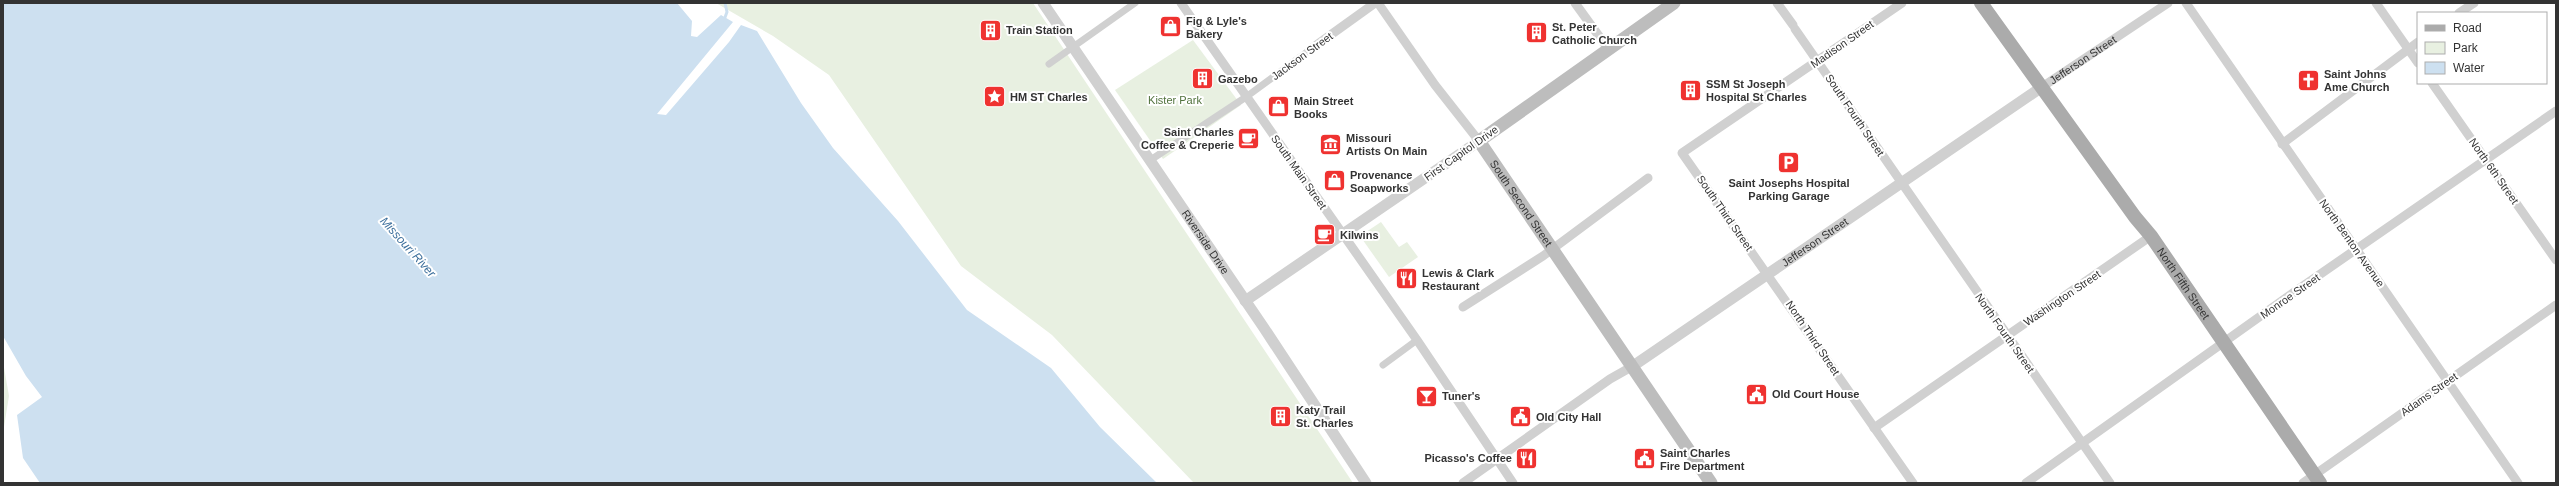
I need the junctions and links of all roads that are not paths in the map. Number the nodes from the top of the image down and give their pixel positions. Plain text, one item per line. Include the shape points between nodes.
1 (1042, 3) edge
2 (1135, 3) edge
3 (1180, 3) edge
4 (1377, 3) edge
5 (1575, 3) edge
6 (1674, 3) edge
7 (1777, 3) edge
8 (1902, 3) edge
9 (1981, 3) edge
10 (2168, 3) edge
11 (2186, 3) edge
12 (2376, 3) edge
13 (2474, 3) edge
14 (2460, 12) edge
15 (2417, 43) edge
16 (1073, 47) junction
17 (1310, 49) joint
18 (2408, 49) junction
19 (1609, 50) junction
20 (1817, 61) junction
21 (2417, 62) edge
22 (1049, 64) dead end
23 (2433, 84) edge
24 (2042, 86) junction
25 (1246, 97) junction
26 (2556, 111) edge
27 (1478, 141) junction
28 (2282, 144) junction
29 (1682, 153) joint
30 (2486, 160) junction
31 (1149, 161) junction
32 (1648, 178) dead end
33 (1900, 182) junction
34 (1343, 235) junction
35 (2151, 236) junction
36 (1551, 249) junction
37 (2356, 250) junction
38 (2556, 260) edge
39 (1767, 273) junction
40 (1245, 301) junction
41 (2556, 305) edge
42 (1463, 307) dead end
43 (2006, 336) junction
44 (1417, 340) junction
45 (2225, 342) junction
46 (1383, 365) dead end
47 (1633, 366) junction
48 (2448, 381) junction
49 (1874, 428) junction
50 (2082, 444) junction
51 (1497, 460) junction
52 (2317, 479) edge
53 (1366, 483) edge
54 (1463, 483) edge
55 (1513, 483) edge
56 (1711, 483) edge
57 (1913, 483) edge
58 (2026, 483) edge
59 (2110, 483) edge
60 (2302, 483) edge
61 (2518, 483) edge

1 - 16 street, Riverside Drive
2 - 16 street
3 - 25 street, South Main Street
4 - 17 street, Jackson Street
4 - 27 street, South Second Street
5 - 19 street
6 - 19 main road, First Capitol Drive
7 - 20 street, South Fourth Street
8 - 20 street, Madison Street
9 - 24 main road, North Fifth Street
10 - 24 street, Jefferson Street
11 - 28 street, North Benton Avenue
12 - 18 street
13 - 14 street
15 - 18 street
16 - 22 street
16 - 31 street, Riverside Drive
17 - 25 street, Jackson Street
18 - 21 street
18 - 28 street
19 - 27 main road, First Capitol Drive
20 - 29 street, Madison Street
20 - 33 street, South Fourth Street
23 - 30 street, North 6th Street
24 - 33 street, Jefferson Street
24 - 35 main road, North Fifth Street
25 - 31 street, Jackson Street
25 - 34 street, South Main Street
26 - 30 street, Monroe Street
27 - 34 street, First Capitol Drive
27 - 36 main road, South Second Street
28 - 37 street, North Benton Avenue
29 - 39 street, South Third Street
30 - 37 street, Monroe Street
30 - 38 street, North 6th Street
31 - 40 street, Riverside Drive
32 - 36 street
33 - 39 street, Jefferson Street
33 - 43 street, North Fourth Street
34 - 40 street, First Capitol Drive
34 - 44 street, South Main Street
35 - 43 street, Washington Street
35 - 45 main road, North Fifth Street
36 - 42 street
36 - 47 main road, South Second Street
37 - 45 street, Monroe Street
37 - 48 street, North Benton Avenue
39 - 47 street, Jefferson Street
39 - 49 street, North Third Street
40 - 53 street, Riverside Drive
41 - 48 street, Adams Street
43 - 49 street, Washington Street
43 - 50 street, North Fourth Street
44 - 46 street
44 - 51 street, South Main Street
45 - 50 street, Monroe Street
45 - 52 main road, North Fifth Street
47 - 51 street, Jefferson Street via 1610,379
47 - 56 main road, South Second Street
48 - 52 street, Adams Street
48 - 61 street, North Benton Avenue
49 - 57 street, North Third Street
50 - 58 street, Monroe Street
50 - 59 street, North Fourth Street
51 - 54 street, Jefferson Street
51 - 55 street, South Main Street
52 - 60 street, Adams Street

